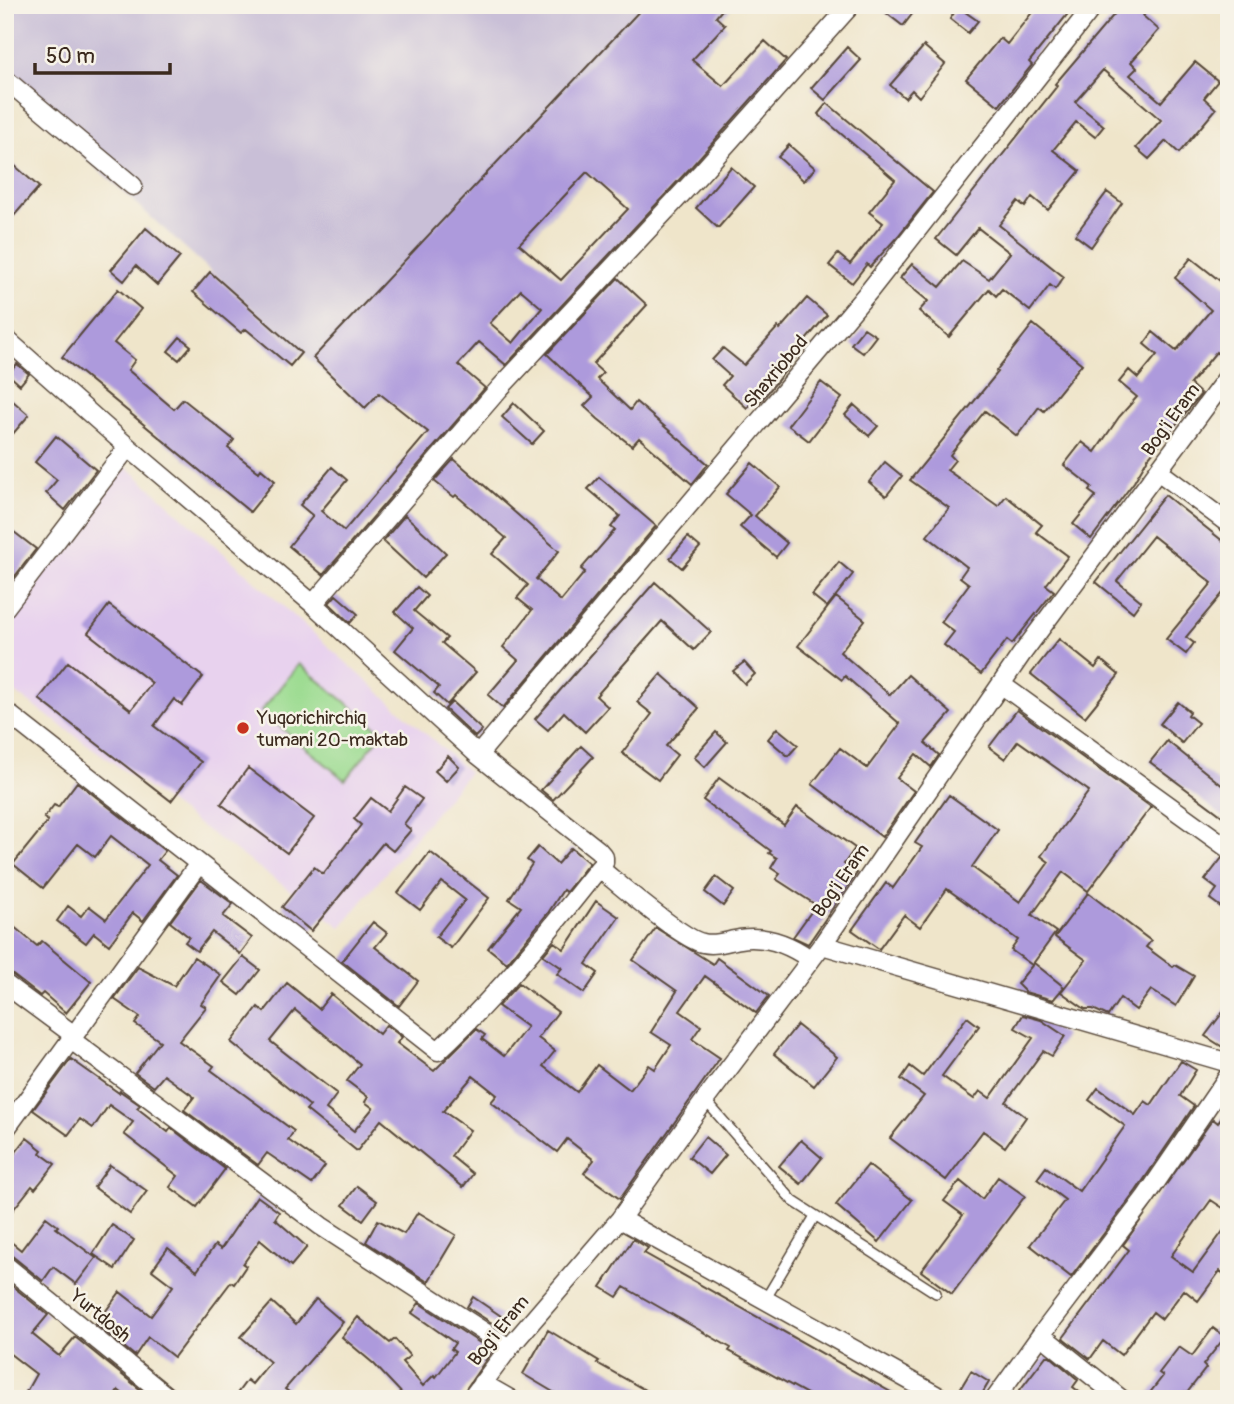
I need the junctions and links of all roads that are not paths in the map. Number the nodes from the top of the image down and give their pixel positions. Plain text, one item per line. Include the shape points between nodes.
1 (851, 5) edge
2 (1094, 5) edge
3 (5, 79) edge
4 (133, 186) dead end
5 (5, 338) edge
6 (1229, 374) edge
7 (128, 447) junction
8 (1158, 471) junction
9 (1229, 524) edge
10 (313, 604) junction
11 (5, 608) edge
12 (1002, 685) junction
13 (5, 711) edge
14 (478, 755) junction
15 (1229, 849) edge
16 (198, 865) junction
17 (599, 868) junction
18 (821, 944) junction
19 (810, 959) junction
20 (5, 984) edge
21 (72, 1037) junction
22 (1229, 1063) edge
23 (1229, 1075) edge
24 (705, 1100) junction
25 (5, 1130) edge
26 (815, 1216) junction
27 (620, 1219) junction
28 (5, 1265) edge
29 (936, 1293) dead end
30 (765, 1300) junction
31 (1041, 1335) junction
32 (509, 1348) junction
33 (482, 1383) junction
34 (170, 1399) edge
35 (471, 1399) edge
36 (510, 1399) edge
37 (943, 1399) edge
38 (995, 1399) edge
39 (1121, 1399) edge

1 - 10 street via 499,389
2 - 14 street, Shaxriobod via 870,290
3 - 4 street
5 - 7 street
6 - 8 street, Bog'i Eram
7 - 10 street
7 - 11 street
8 - 9 street
8 - 12 street, Bog'i Eram
10 - 14 street
12 - 15 street
12 - 18 street, Bog'i Eram
13 - 16 street
14 - 17 street via 598,850 604,858
16 - 17 street via 438,1051 463,1028
16 - 21 street
17 - 19 street via 700,943 764,939 794,948
18 - 19 street, Bog'i Eram
18 - 22 street
19 - 24 street, Bog'i Eram
20 - 21 street
21 - 25 street
21 - 32 street via 321,1226
23 - 31 street via 1145,1198
24 - 26 lane via 793,1201
24 - 27 street, Bog'i Eram
26 - 29 lane
26 - 30 lane
27 - 30 street
27 - 32 street, Bog'i Eram
28 - 34 street, Yurtdosh
30 - 37 street
31 - 38 street
31 - 39 street
32 - 33 street, Bog'i Eram
33 - 35 street, Bog'i Eram
33 - 36 street

